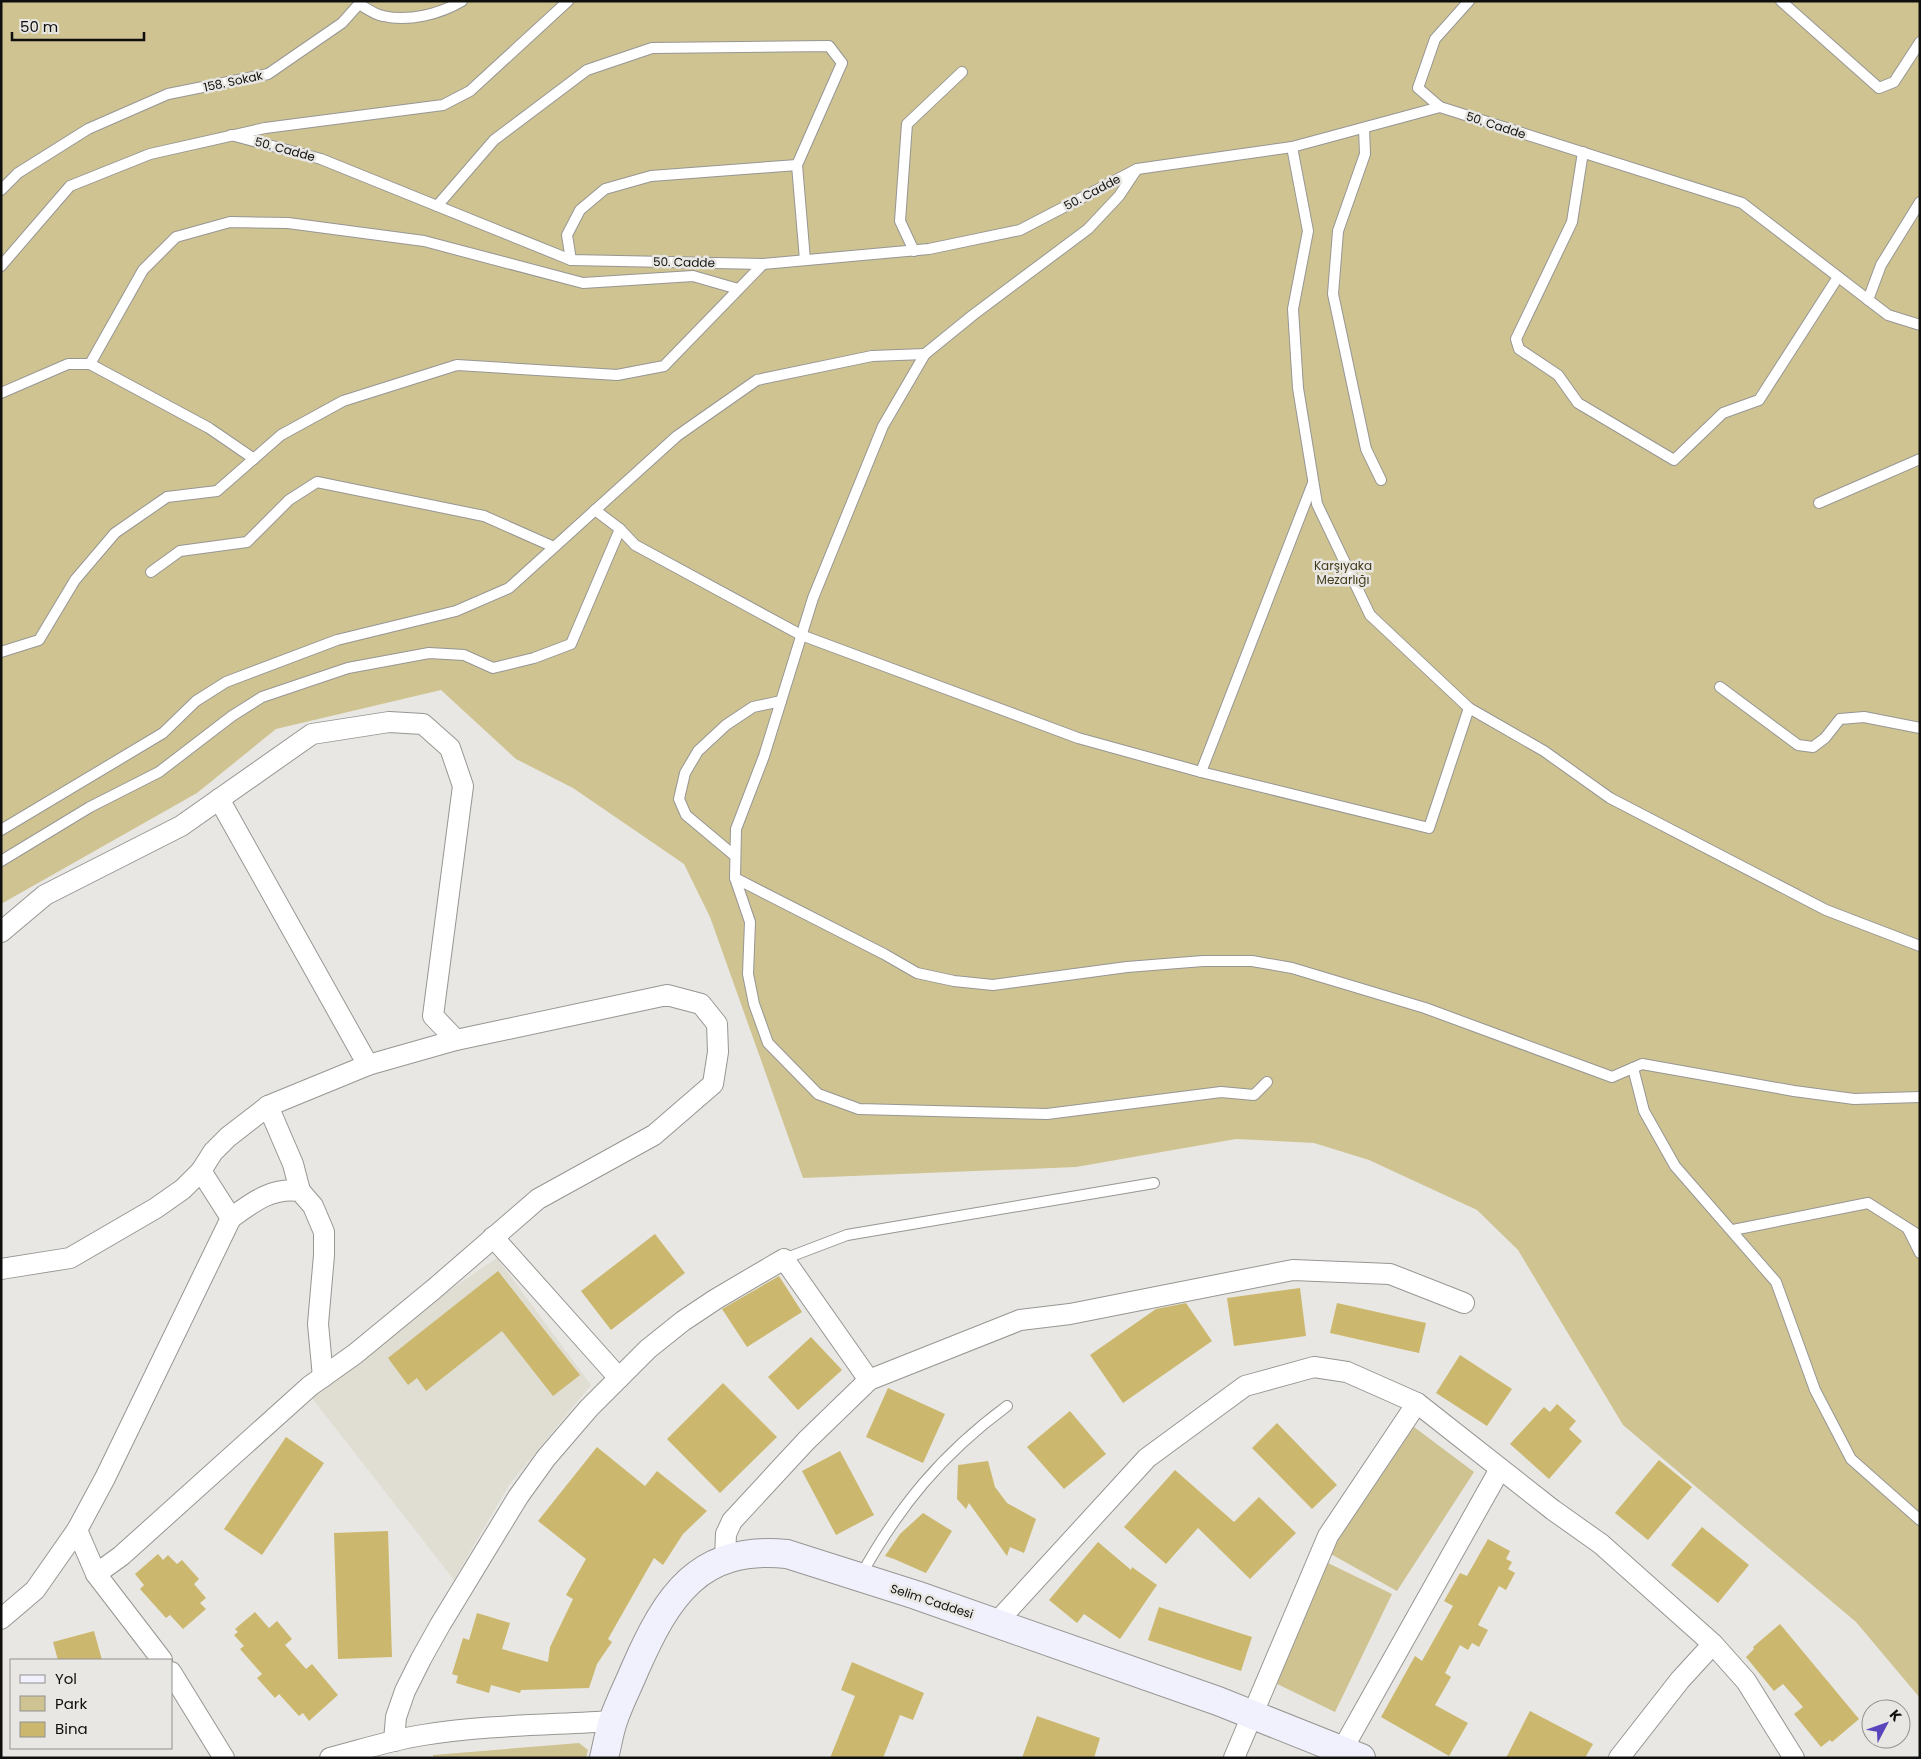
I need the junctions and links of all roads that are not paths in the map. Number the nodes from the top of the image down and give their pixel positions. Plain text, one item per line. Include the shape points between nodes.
1 (462, 1) edge
2 (568, 1) edge
3 (1468, 1) edge
4 (1782, 1) edge
5 (357, 3) edge
6 (1920, 42) edge
7 (962, 72) dead end
8 (1440, 107) junction
9 (1364, 128) junction
10 (232, 135) junction
11 (1292, 147) junction
12 (1582, 152) junction
13 (797, 165) junction
14 (1137, 169) junction
15 (1, 190) edge
16 (1920, 202) edge
17 (437, 206) junction
18 (914, 251) junction
19 (570, 260) junction
20 (805, 260) junction
21 (763, 264) junction
22 (1, 266) edge
23 (1838, 277) junction
24 (738, 289) junction
25 (1868, 300) junction
26 (1920, 325) edge
27 (925, 354) junction
28 (90, 364) junction
29 (1, 393) edge
30 (1920, 459) edge
31 (254, 460) junction
32 (1381, 480) dead end
33 (1314, 482) junction
34 (1819, 503) dead end
35 (595, 510) junction
36 (620, 528) junction
37 (554, 547) junction
38 (151, 572) dead end
39 (801, 635) junction
40 (1, 652) edge
41 (1720, 687) dead end
42 (781, 701) junction
43 (1468, 708) junction
44 (1920, 728) edge
45 (1201, 772) junction
46 (219, 799) junction
47 (1, 830) edge
48 (736, 856) junction
49 (1, 861) edge
50 (735, 878) junction
51 (1, 932) edge
52 (1920, 946) edge
53 (456, 1040) junction
54 (368, 1065) junction
55 (1633, 1068) junction
56 (1267, 1082) dead end
57 (1920, 1097) edge
58 (268, 1106) junction
59 (201, 1171) junction
60 (1154, 1183) dead end
61 (300, 1191) junction
62 (231, 1218) junction
63 (1908, 1228) junction
64 (1733, 1230) junction
65 (1920, 1236) edge
66 (494, 1237) junction
67 (1920, 1253) edge
68 (784, 1259) junction
69 (1, 1269) edge
70 (1464, 1303) dead end
71 (322, 1377) junction
72 (619, 1378) junction
73 (869, 1380) junction
74 (1417, 1403) junction
75 (1007, 1406) dead end
76 (1500, 1469) junction
77 (1920, 1520) edge
78 (77, 1530) junction
79 (725, 1560) junction
80 (96, 1574) junction
81 (860, 1578) junction
82 (1, 1619) edge
83 (996, 1623) junction
84 (1714, 1644) junction
85 (161, 1659) edge
86 (172, 1674) edge
87 (1251, 1714) junction
88 (613, 1721) junction
89 (394, 1741) junction
90 (1351, 1754) edge
91 (224, 1758) edge
92 (330, 1758) edge
93 (604, 1758) edge
94 (1234, 1758) edge
95 (1618, 1758) edge
96 (1794, 1758) edge

1 - 5 lane, 158. Sokak via 448,10 413,18 382,16
2 - 10 lane via 470,91 443,105
3 - 8 lane via 1435,39 1418,88
4 - 6 lane via 1879,88 1894,82
5 - 15 lane, 158. Sokak via 342,23 268,74 168,94 88,129 18,173
7 - 18 lane via 908,124 900,221
8 - 9 lane, 50. Cadde
8 - 12 lane, 50. Cadde
9 - 11 lane, 50. Cadde
9 - 32 lane via 1365,154 1338,230 1333,294 1366,450
10 - 17 lane, 50. Cadde via 321,159
10 - 22 lane via 150,154 70,186
11 - 14 lane, 50. Cadde
11 - 33 lane via 1308,231 1293,309 1298,388
12 - 23 lane, 50. Cadde via 1742,202
12 - 23 lane via 1572,222 1516,339 1519,350 1558,375 1578,403 1674,460 1723,413 1759,400
13 - 17 lane via 842,63 829,46 652,48 587,70 494,140
13 - 19 lane via 651,176 605,189 580,210 567,235
13 - 20 lane
14 - 18 lane, 50. Cadde via 1020,230
14 - 27 lane via 1119,196 1088,229
16 - 25 lane via 1882,265
17 - 19 lane, 50. Cadde
18 - 20 lane, 50. Cadde
19 - 21 lane, 50. Cadde
20 - 21 lane, 50. Cadde
21 - 24 lane
23 - 25 lane, 50. Cadde
24 - 28 lane via 693,276 583,283 424,240 288,223 230,222 176,237 143,270
24 - 31 lane via 664,366 617,375 456,366 343,401 281,436
25 - 26 lane, 50. Cadde via 1888,315
27 - 35 lane via 872,356 757,380 677,436
27 - 39 lane via 883,426
28 - 29 lane via 68,364
28 - 31 lane via 210,428
30 - 34 lane
31 - 40 lane via 217,492 167,497 115,534 75,580 39,640
33 - 43 lane via 1318,504 1370,615
33 - 45 lane
35 - 36 lane
35 - 37 lane
36 - 39 lane via 635,545
36 - 49 lane via 571,644 493,668 464,655 429,653 348,668 262,697 159,772 90,806
37 - 38 lane via 484,516 317,482 289,500 246,542 180,551
37 - 47 lane via 509,588 456,611 337,640 226,682 196,701 163,733
39 - 42 lane
39 - 45 lane via 1078,738
41 - 44 lane via 1798,745 1813,747 1840,719 1864,717
42 - 48 lane via 736,829
42 - 48 lane via 753,708 726,724 698,751 685,773 679,799 686,815
43 - 45 lane via 1428,828
43 - 52 lane via 1544,751 1610,798 1826,910
46 - 51 street via 181,826 45,895
46 - 53 street via 312,734 390,722 423,724 450,748 463,786 433,1016
46 - 54 street
48 - 50 lane
50 - 55 lane via 917,973 993,985 1127,967 1203,960 1252,961 1292,968 1424,1008 1612,1077
50 - 56 lane via 750,922 748,974 754,1004 768,1043 818,1094 859,1110 1047,1114 1222,1092 1254,1096
53 - 54 street
53 - 66 street via 667,995 701,1004 717,1024 714,1084 654,1135 538,1199
54 - 58 street
55 - 57 lane via 1642,1064 1854,1099
55 - 64 lane via 1644,1111 1675,1166
58 - 59 street via 228,1137
58 - 61 street via 293,1164
59 - 62 street
59 - 69 street via 156,1208 70,1258
60 - 68 lane via 847,1236
61 - 62 street via 274,1192
61 - 71 street via 314,1206 324,1232 318,1324
62 - 78 street
63 - 64 lane via 1868,1203
63 - 65 lane
63 - 67 lane
64 - 77 lane via 1776,1282 1815,1390 1851,1460
66 - 71 street via 377,1336
66 - 72 street
68 - 72 street via 683,1321
68 - 73 street
70 - 73 street via 1390,1274 1293,1270 1070,1314 1020,1320
71 - 80 street via 121,1556
72 - 89 street via 571,1428 518,1498 421,1659 396,1717
73 - 79 street via 732,1521 726,1534
74 - 76 street
74 - 83 street via 1347,1372 1314,1367 1244,1386 1147,1458
74 - 87 street via 1328,1536
75 - 81 lane via 932,1471 890,1526
76 - 84 street via 1601,1544
76 - 90 street
78 - 80 street
78 - 82 street via 35,1590
79 - 81 main road, Selim Caddesi via 746,1554 787,1554
79 - 88 main road, Selim Caddesi via 704,1570 682,1587 662,1613
80 - 85 street
81 - 83 main road, Selim Caddesi
83 - 87 main road, Selim Caddesi
84 - 95 street via 1680,1680
84 - 96 street via 1746,1681
86 - 91 street
87 - 90 main road, Selim Caddesi
87 - 94 street
88 - 89 street via 459,1731
88 - 93 main road, Selim Caddesi
89 - 92 street

